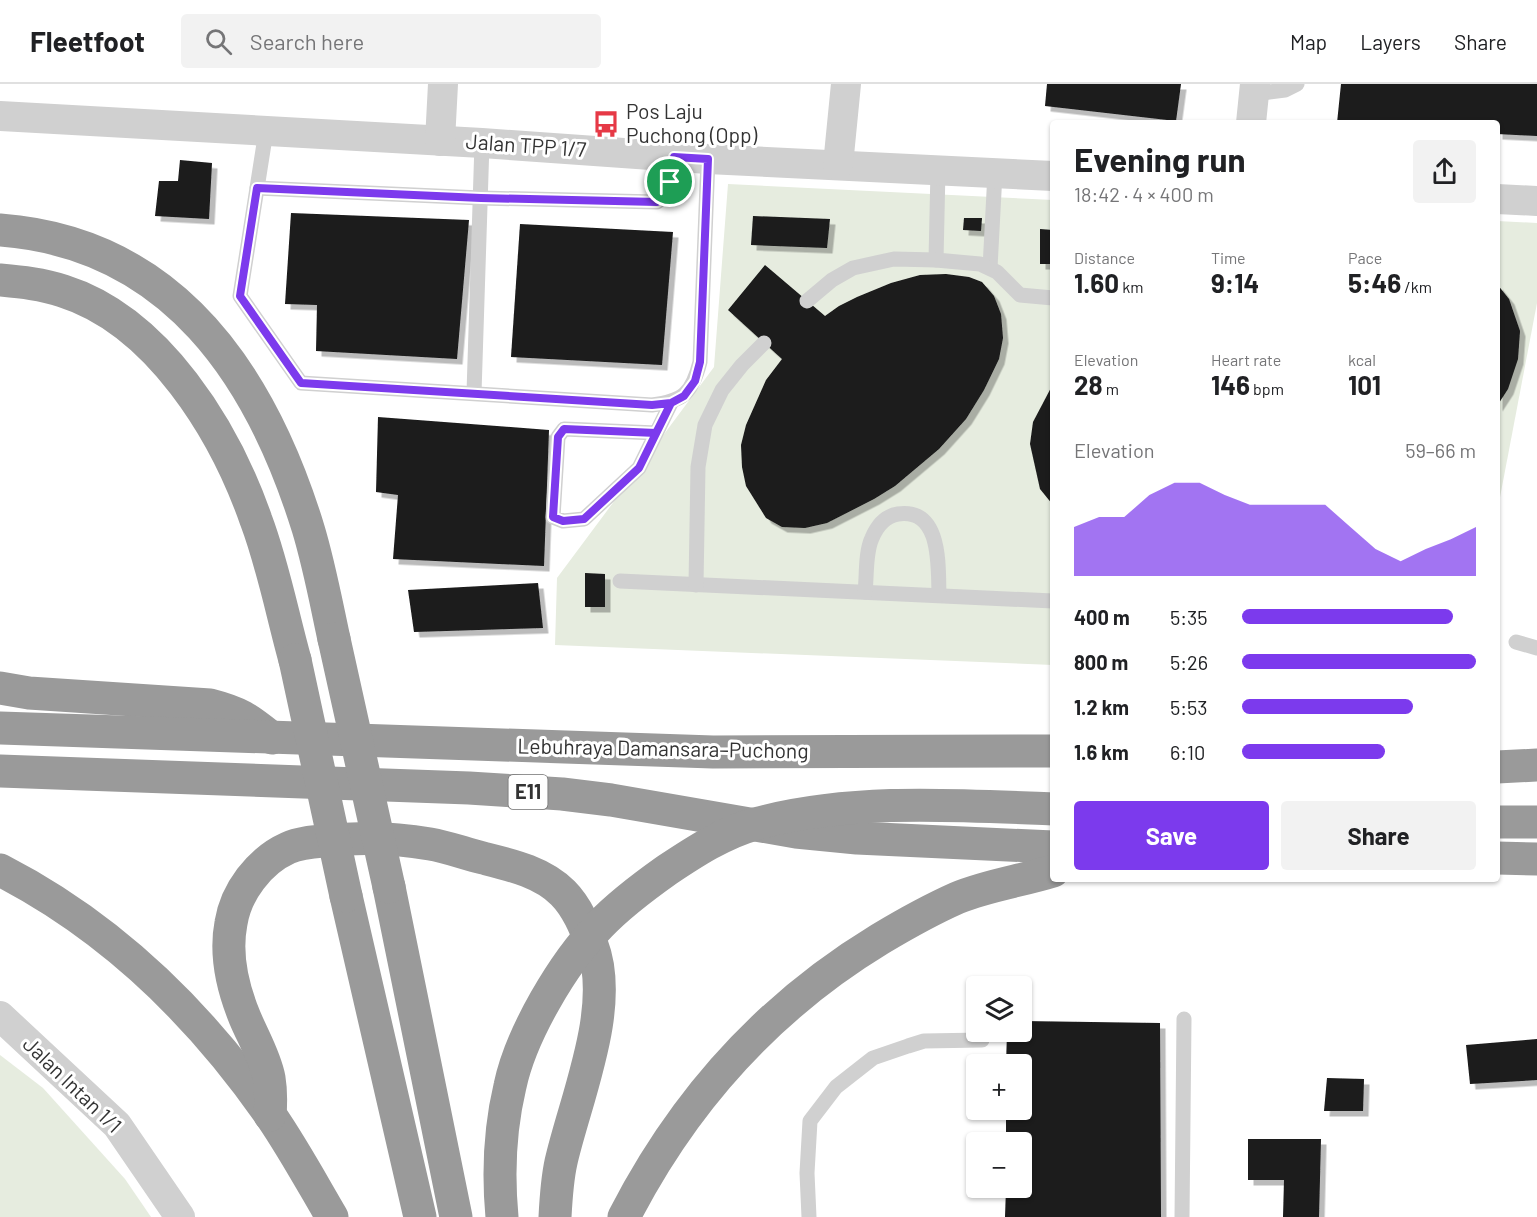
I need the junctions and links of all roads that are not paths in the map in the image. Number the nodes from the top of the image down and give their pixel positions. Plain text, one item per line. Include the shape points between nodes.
1 (443, 84) edge
2 (846, 84) edge
3 (1297, 84) edge
4 (1253, 100) edge
5 (0, 116) edge
6 (266, 131) junction
7 (440, 141) junction
8 (482, 143) junction
9 (674, 157) junction
10 (708, 159) junction
11 (838, 165) junction
12 (938, 170) junction
13 (995, 173) junction
14 (1050, 176) edge
15 (257, 188) junction
16 (481, 198) junction
17 (1500, 199) edge
18 (1537, 201) edge
19 (0, 230) edge
20 (936, 260) junction
21 (990, 268) junction
22 (0, 280) edge
23 (1050, 298) edge
24 (807, 301) dead end
25 (764, 343) dead end
26 (474, 393) junction
27 (671, 403) junction
28 (656, 433) junction
29 (620, 581) dead end
30 (696, 585) junction
31 (865, 592) junction
32 (939, 595) junction
33 (1050, 601) edge
34 (1516, 642) dead end
35 (1537, 648) edge
36 (0, 688) edge
37 (0, 728) edge
38 (272, 738) junction
39 (1046, 749) edge
40 (1537, 765) edge
41 (1500, 767) edge
42 (0, 771) edge
43 (1050, 809) edge
44 (1500, 822) edge
45 (1537, 822) edge
46 (1050, 847) edge
47 (1500, 858) edge
48 (1537, 859) edge
49 (0, 870) edge
50 (1050, 872) edge
51 (0, 1016) edge
52 (1184, 1019) dead end
53 (966, 1040) edge
54 (270, 1115) junction
55 (180, 1217) edge
56 (332, 1217) edge
57 (420, 1217) edge
58 (456, 1217) edge
59 (502, 1217) edge
60 (555, 1217) edge
61 (624, 1217) edge
62 (809, 1217) edge
63 (1182, 1217) edge

1 - 7 street
2 - 11 street
3 - 4 lane
5 - 6 street, Jalan TPP 1/7
6 - 7 street, Jalan TPP 1/7
6 - 15 lane
7 - 8 street, Jalan TPP 1/7
8 - 9 street, Jalan TPP 1/7
8 - 16 lane
9 - 10 street, Jalan TPP 1/7
9 - 16 lane via 670,182 657,202
10 - 11 street, Jalan TPP 1/7
10 - 27 lane via 700,362 695,381 684,396
11 - 12 street, Jalan TPP 1/7
12 - 13 street, Jalan TPP 1/7
12 - 20 lane
13 - 14 street, Jalan TPP 1/7
13 - 21 lane
15 - 16 lane
15 - 26 lane via 240,296 301,383
16 - 26 lane
17 - 18 street
19 - 58 highway, bridge via 55,238 89,249 168,295 218,345 273,433 309,531 389,887
20 - 21 lane
20 - 24 lane via 894,260 853,268
21 - 23 lane via 1020,295
22 - 57 highway, bridge via 64,291 120,321 148,344 171,367 213,426 243,487 256,519 295,660
25 - 30 lane via 722,390 705,425 698,467
26 - 27 lane
27 - 28 lane
28 - 28 lane via 639,468 584,519 563,521 553,517 558,437 564,429
29 - 30 lane
30 - 31 lane
31 - 32 lane
31 - 32 lane via 871,540 880,523 892,515 906,513 919,516 934,540
32 - 33 lane
34 - 35 lane
36 - 38 highway via 210,705 236,712
37 - 38 highway, E11
38 - 39 highway, Lebuhraya Damansara–Puchong / E11 via 713,752
40 - 41 highway
42 - 46 highway, E11 via 562,794 796,832
43 - 59 highway, bridge via 866,807 788,816 718,839 651,881 598,926 549,993 519,1054 504,1122
44 - 45 highway
47 - 48 highway
49 - 54 highway via 70,911 148,972 196,1021
50 - 61 highway via 959,897 923,913 810,987 752,1038 705,1092 644,1179
51 - 55 street, Jalan Intan 1/1 via 117,1125
52 - 63 lane
53 - 62 lane via 924,1041 873,1058 836,1087 810,1121
54 - 56 highway
54 - 60 highway via 268,1076 239,998 229,942 237,901 261,867 290,847 368,839 431,844 521,868 563,892 579,915 599,970 598,1011 561,1162

